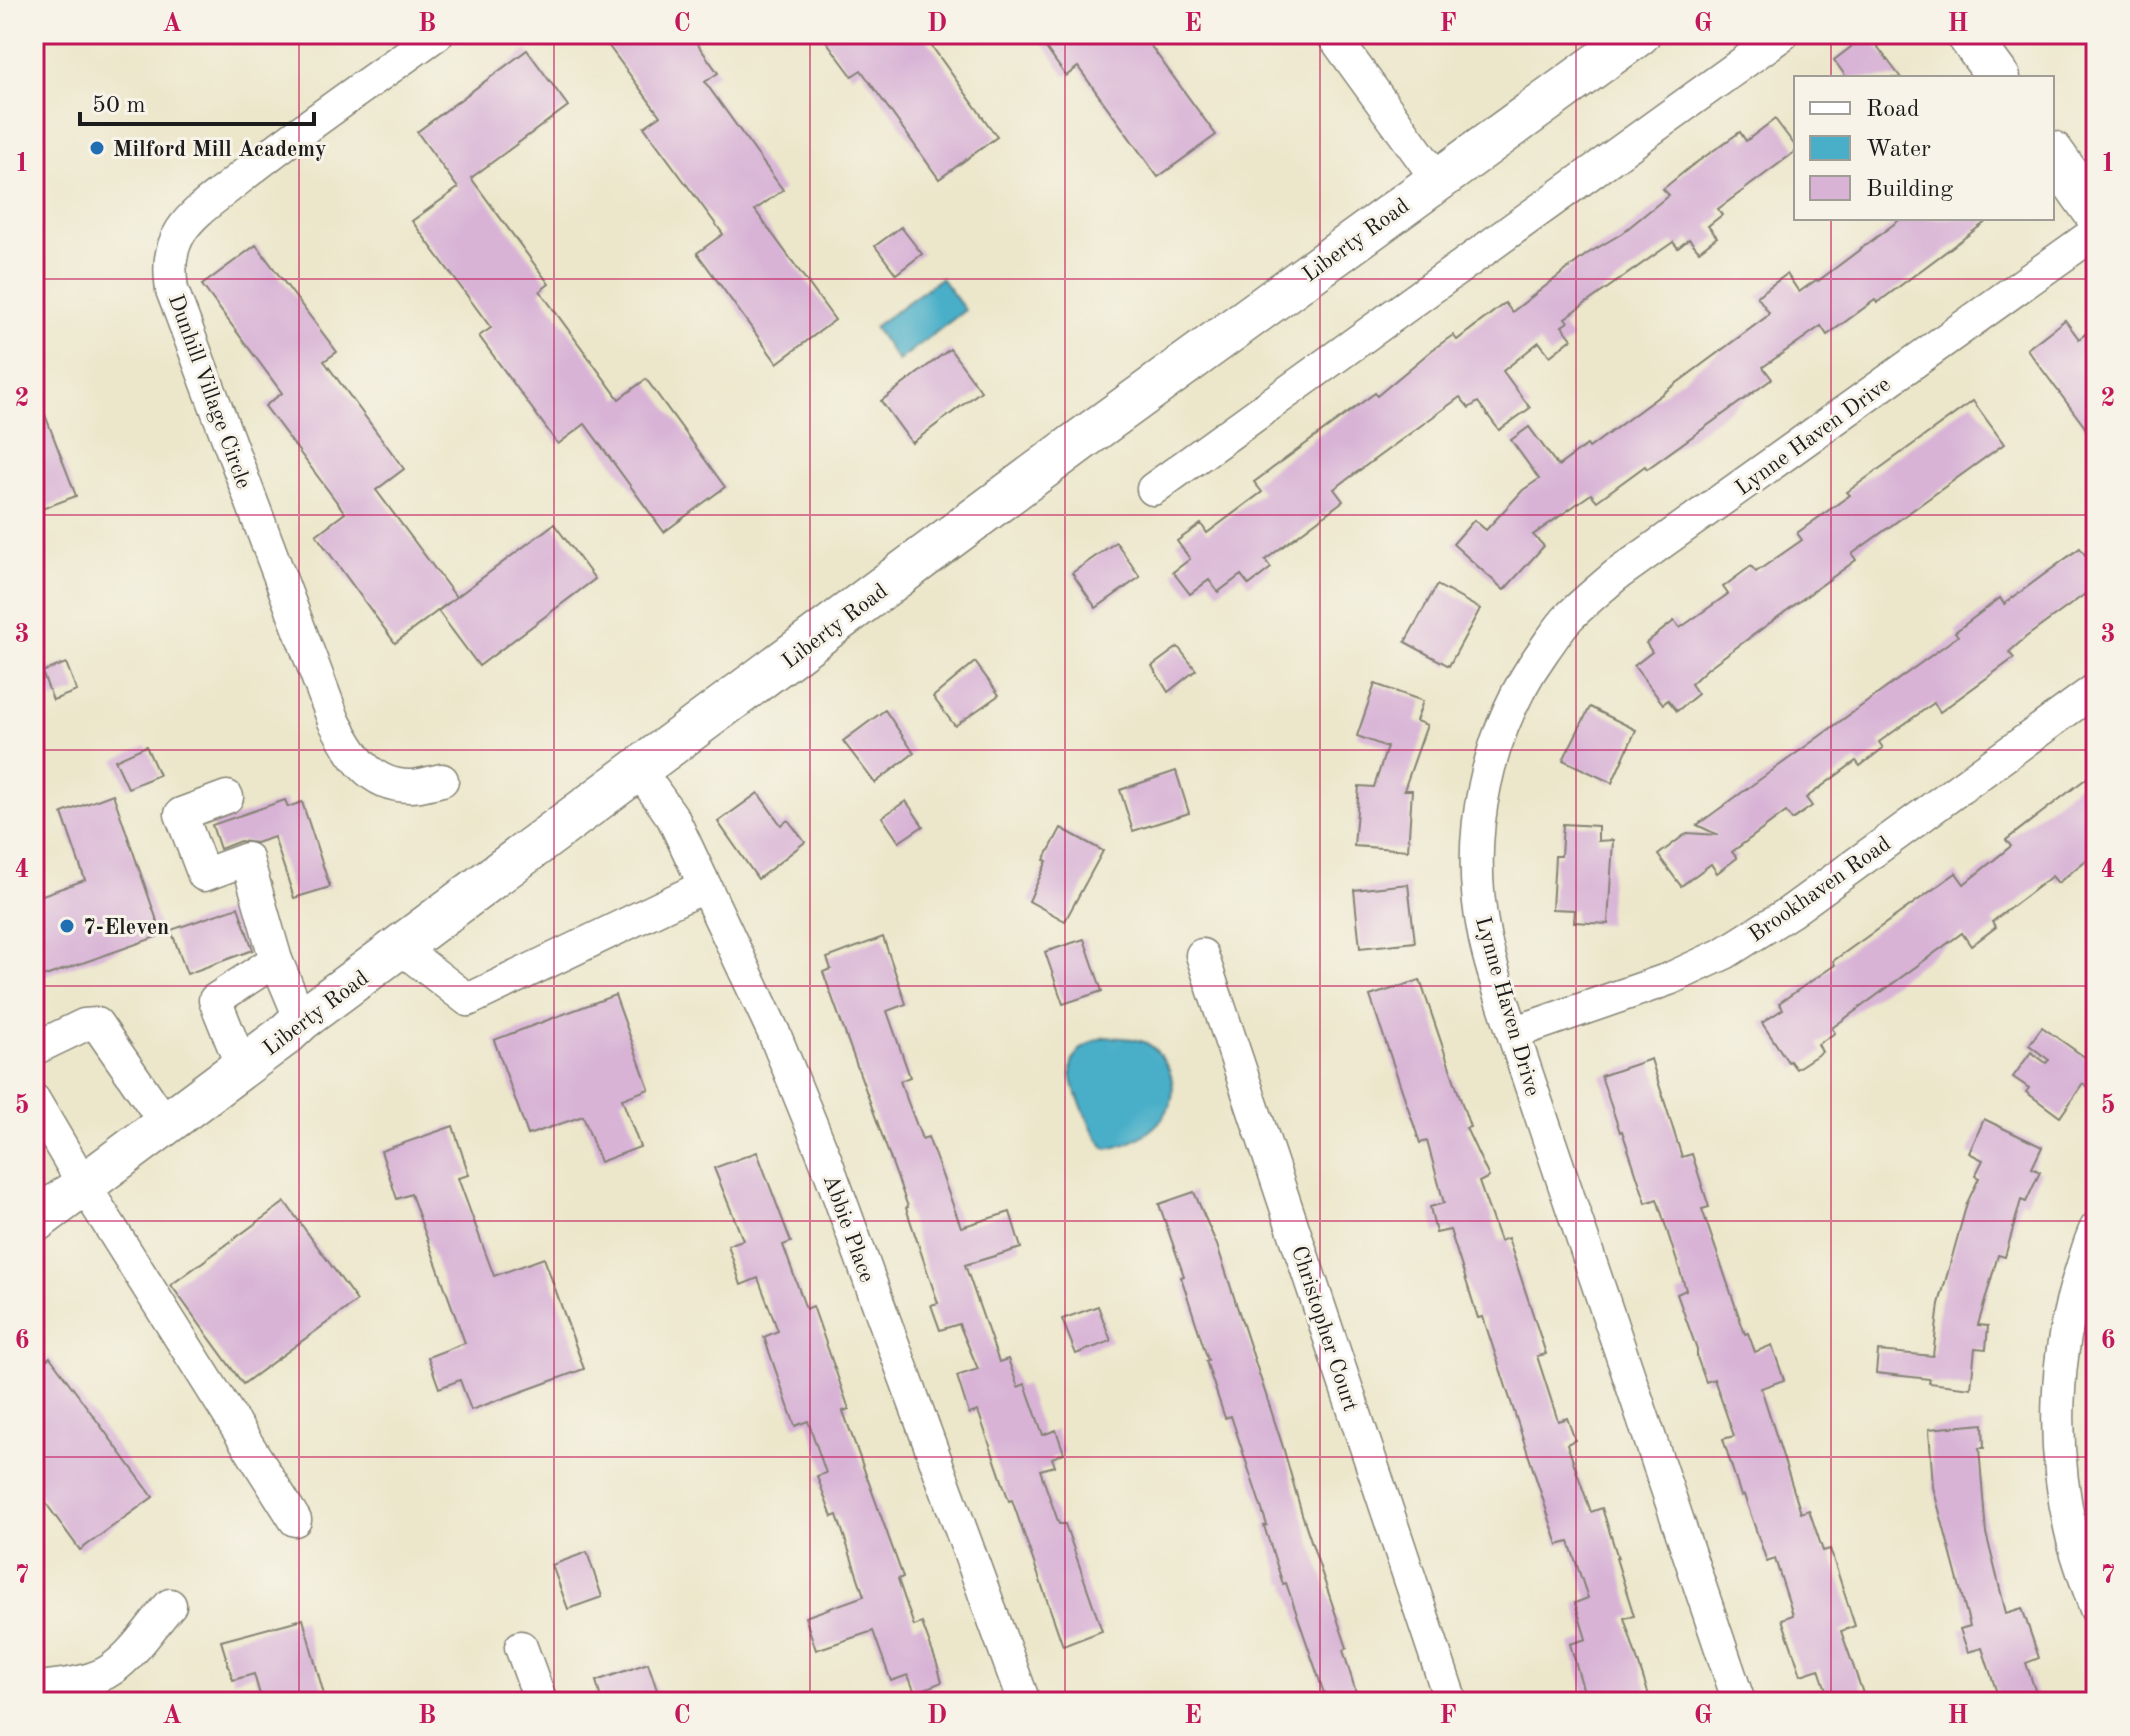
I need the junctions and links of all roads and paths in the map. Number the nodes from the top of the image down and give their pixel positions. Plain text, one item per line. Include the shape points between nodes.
1 (437, 34) edge
2 (1332, 34) edge
3 (1639, 34) edge
4 (1783, 34) edge
5 (1967, 34) edge
6 (1998, 76) edge
7 (2054, 155) edge
8 (1437, 179) junction
9 (2096, 214) edge
10 (2096, 232) edge
11 (1153, 489) dead end
12 (2096, 689) edge
13 (639, 770) junction
14 (442, 780) dead end
15 (227, 797) dead end
16 (705, 886) junction
17 (401, 948) junction
18 (1202, 955) dead end
19 (276, 960) junction
20 (301, 1020) junction
21 (1513, 1033) junction
22 (34, 1049) edge
23 (242, 1067) junction
24 (34, 1100) edge
25 (166, 1124) junction
26 (84, 1185) junction
27 (34, 1222) edge
28 (2096, 1228) edge
29 (295, 1520) dead end
30 (170, 1605) dead end
31 (2096, 1609) edge
32 (521, 1647) dead end
33 (34, 1689) edge
34 (541, 1702) edge
35 (1024, 1702) edge
36 (1451, 1702) edge
37 (1739, 1702) edge

1 - 14 street, Dunhill Village Circle via 195,215 172,251 170,272 172,290 334,721 353,756 371,775 412,787
2 - 8 street
3 - 8 main road, Liberty Road
4 - 11 street
5 - 6 main road
7 - 9 main road
8 - 13 main road, Liberty Road
10 - 21 street, Lynne Haven Drive via 1615,576 1568,618 1532,667 1490,760 1478,820 1476,876 1484,935
12 - 21 street, Brookhaven Road via 1790,912 1725,953 1669,979
13 - 16 street, Abbie Place via 673,818
13 - 17 main road, Liberty Road
15 - 19 street via 181,814 204,875 247,859
16 - 17 street via 468,1000
16 - 35 street, Abbie Place via 826,1161
17 - 20 main road, Liberty Road
18 - 36 street, Christopher Court
19 - 20 street
19 - 23 street via 215,1000
20 - 23 main road, Liberty Road
21 - 37 street, Lynne Haven Drive
22 - 25 street via 97,1024
23 - 25 main road, Liberty Road
24 - 26 street
25 - 26 main road, Liberty Road
26 - 27 main road, Liberty Road
26 - 29 street
28 - 31 street via 2072,1298 2060,1360 2058,1424 2073,1540
30 - 33 street via 110,1671
32 - 34 street

